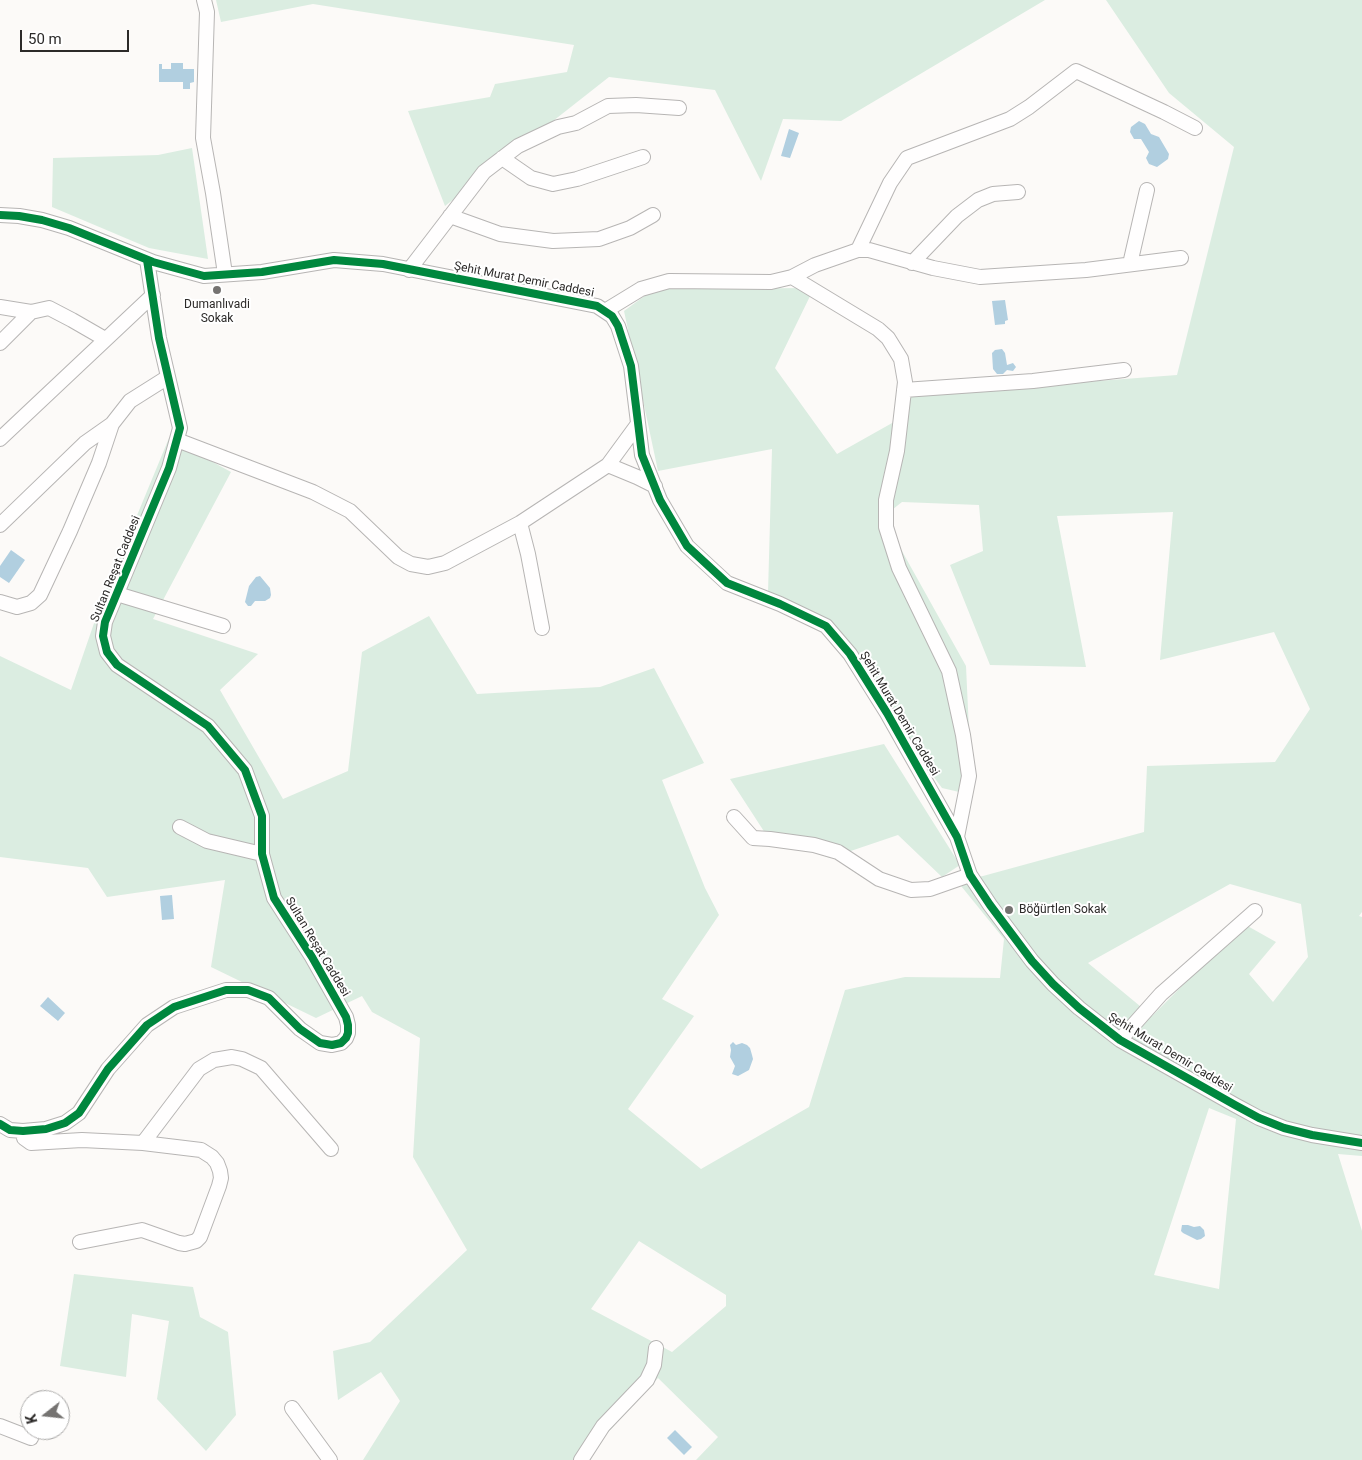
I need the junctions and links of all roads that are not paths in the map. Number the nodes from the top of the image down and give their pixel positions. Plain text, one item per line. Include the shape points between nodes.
1 (204, 0) edge
2 (679, 108) dead end
3 (1194, 128) dead end
4 (643, 157) dead end
5 (502, 158) junction
6 (1147, 190) dead end
7 (1018, 192) dead end
8 (0, 215) edge
9 (653, 215) dead end
10 (450, 216) junction
11 (858, 250) junction
12 (1181, 258) dead end
13 (147, 260) junction
14 (912, 262) junction
15 (1130, 264) junction
16 (409, 270) junction
17 (225, 274) junction
18 (792, 277) junction
19 (152, 295) junction
20 (0, 307) edge
21 (604, 311) junction
22 (31, 312) junction
23 (105, 339) junction
24 (0, 343) edge
25 (1124, 370) dead end
26 (168, 377) junction
27 (904, 390) junction
28 (112, 424) junction
29 (638, 424) junction
30 (0, 439) edge
31 (177, 440) junction
32 (608, 465) junction
33 (655, 486) junction
34 (520, 523) junction
35 (0, 525) edge
36 (117, 594) junction
37 (0, 602) edge
38 (223, 626) dead end
39 (542, 628) dead end
40 (734, 817) dead end
41 (180, 827) dead end
42 (957, 837) junction
43 (262, 854) junction
44 (970, 875) junction
45 (1255, 911) dead end
46 (1120, 1040) junction
47 (0, 1124) edge
48 (23, 1131) junction
49 (143, 1142) junction
50 (1362, 1143) edge
51 (331, 1149) dead end
52 (80, 1242) dead end
53 (656, 1348) dead end
54 (292, 1408) dead end
55 (0, 1426) edge
56 (20, 1434) edge
57 (330, 1460) edge
58 (581, 1460) edge

1 - 17 street via 207,12 203,138
2 - 5 street via 608,106 576,123 558,127 518,146
3 - 11 street via 1076,70 1010,119 907,158 890,183
4 - 5 street via 553,184 531,178
5 - 10 street via 484,172
6 - 15 street
7 - 14 street via 993,194 978,200 957,216
8 - 13 street, Şehit Murat Demir Caddesi via 51,222
9 - 10 street via 630,228 599,239 553,241 500,234
10 - 16 street
11 - 14 street
11 - 18 street
12 - 15 street
13 - 17 street, Şehit Murat Demir Caddesi via 204,276
13 - 19 street, Sultan Reşat Caddesi
14 - 15 street via 980,277
16 - 17 street, Şehit Murat Demir Caddesi via 383,264 334,260 262,272
16 - 21 street, Şehit Murat Demir Caddesi via 598,306
18 - 21 street via 771,282 669,281 641,289
18 - 27 street via 884,333 901,359 906,382
19 - 23 street
19 - 26 street, Sultan Reşat Caddesi
20 - 22 street
21 - 29 street, Şehit Murat Demir Caddesi via 618,326 631,366
22 - 23 street via 49,308
22 - 24 street
23 - 30 street
25 - 27 street
26 - 28 street via 130,401
26 - 31 street, Sultan Reşat Caddesi via 180,428
27 - 42 street via 897,451 886,500 886,527 899,568 951,680 969,776
28 - 35 street via 84,442
28 - 37 street via 99,463 40,595 31,603 18,607
29 - 32 street
29 - 33 street, Şehit Murat Demir Caddesi via 642,455
31 - 34 street via 313,492 350,511 398,557 411,564 428,567 444,562
31 - 36 street, Sultan Reşat Caddesi via 169,468
32 - 33 street
32 - 34 street
33 - 42 street, Şehit Murat Demir Caddesi via 687,546 727,583 826,626 850,654 887,713
34 - 39 street
36 - 38 street
36 - 43 street, Sultan Reşat Caddesi via 103,636 106,652 117,665 208,726 245,770 262,816
40 - 44 street via 753,838 814,845 838,852 879,879 911,890 930,889
41 - 43 street via 207,841
42 - 44 street, Şehit Murat Demir Caddesi
43 - 48 street, Sultan Reşat Caddesi via 274,898 346,1017 348,1033 342,1043 320,1043 300,1029 269,998 248,990 226,990 174,1007 148,1025 108,1069 79,1113 65,1123
44 - 46 street, Şehit Murat Demir Caddesi via 1032,961 1079,1008
45 - 46 street via 1161,994
46 - 50 street, Şehit Murat Demir Caddesi via 1259,1118 1312,1135
47 - 48 street, Sultan Reşat Caddesi via 10,1130
48 - 49 street via 24,1138 31,1143 82,1140
49 - 51 street via 199,1070 214,1060 232,1057 242,1058 261,1068
49 - 52 street via 201,1150 217,1163 221,1178 200,1237 185,1244 142,1230
53 - 58 street via 654,1366 647,1380 603,1426
54 - 57 street
55 - 56 street

